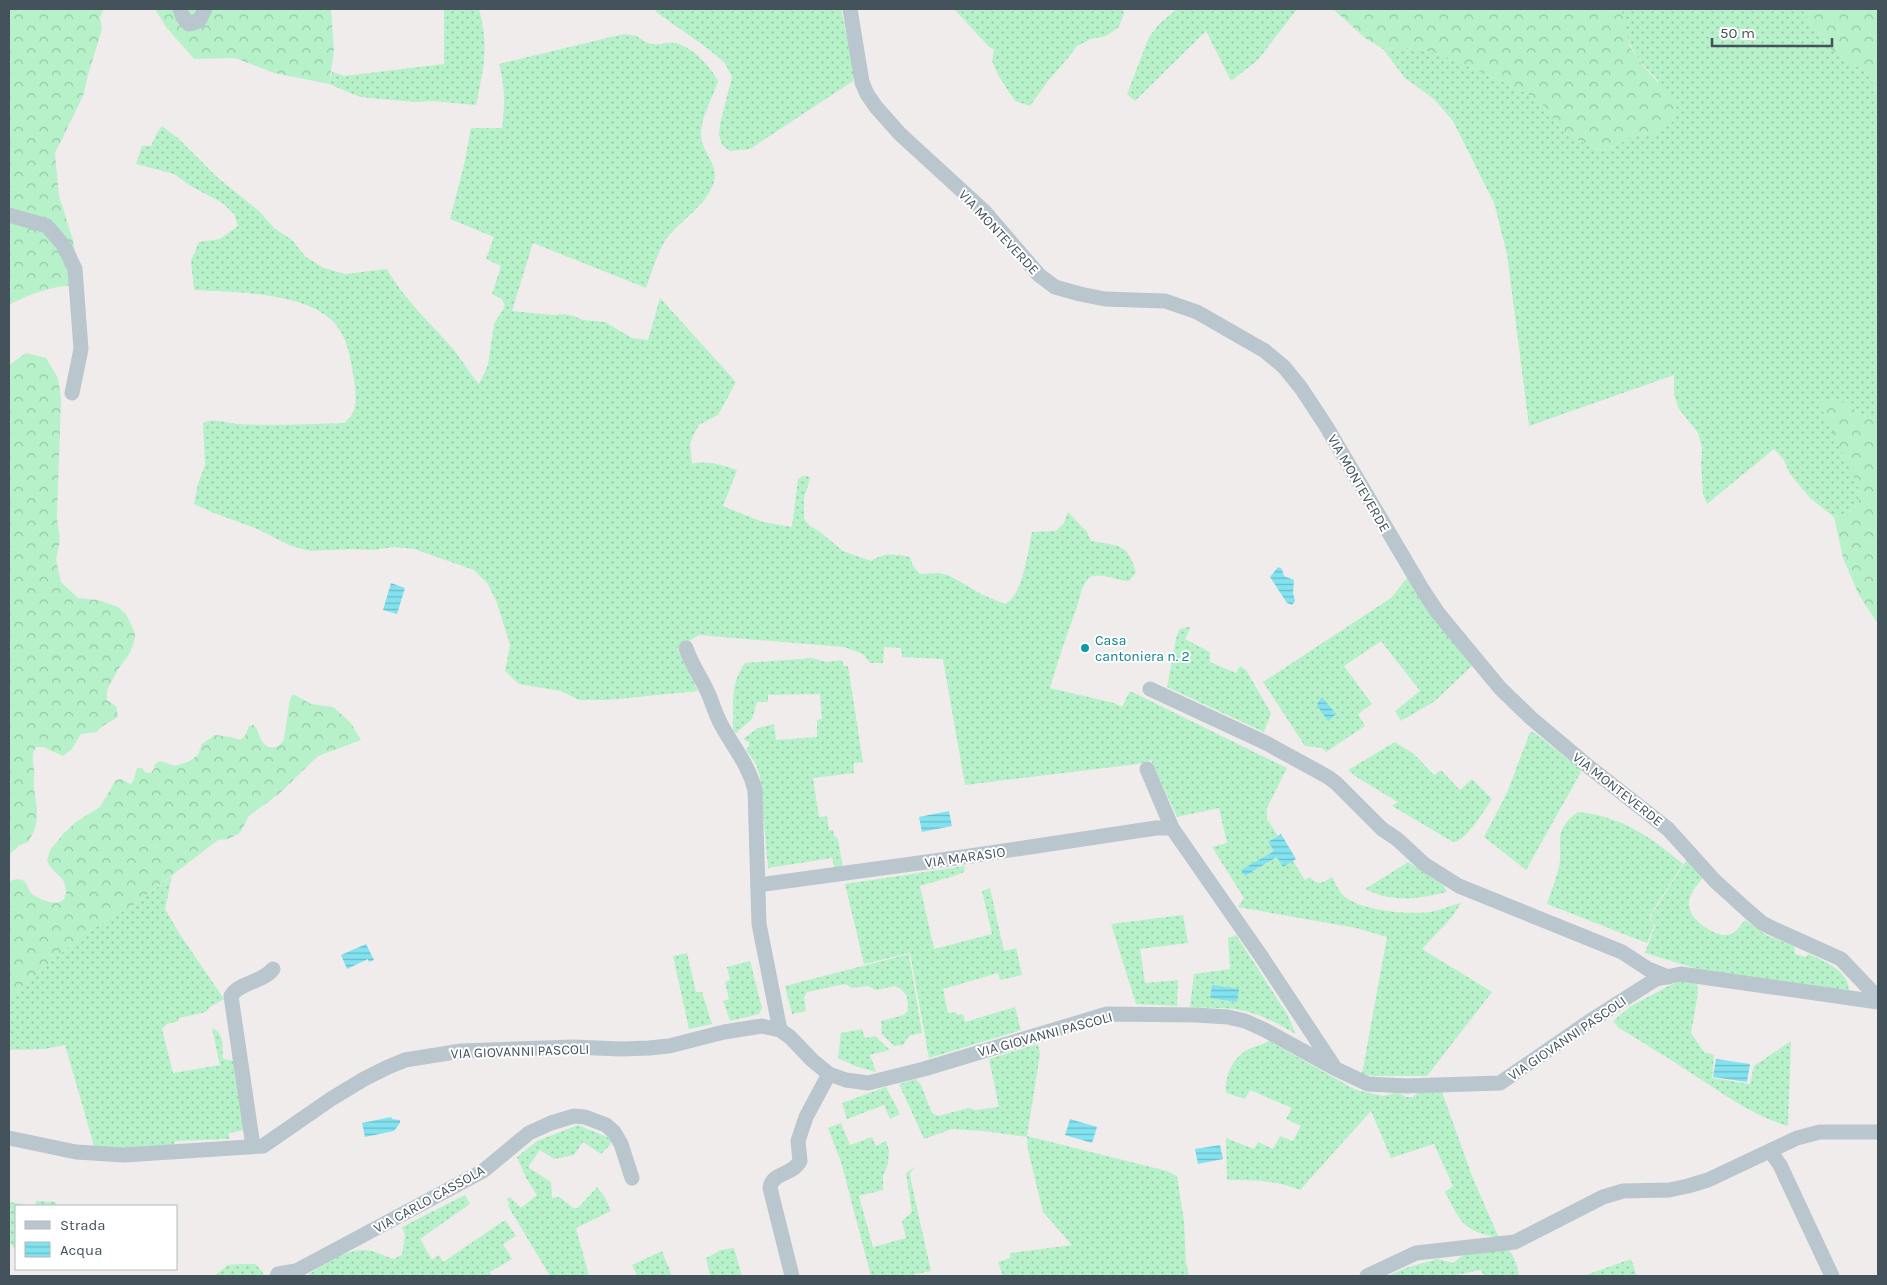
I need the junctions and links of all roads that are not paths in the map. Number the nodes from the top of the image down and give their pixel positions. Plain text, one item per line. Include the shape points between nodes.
1 (180, 9) edge
2 (205, 9) edge
3 (850, 9) edge
4 (9, 215) edge
5 (72, 393) dead end
6 (686, 648) dead end
7 (1150, 690) dead end
8 (1147, 769) dead end
9 (1172, 828) junction
10 (758, 885) junction
11 (273, 969) dead end
12 (1668, 977) junction
13 (1878, 1000) edge
14 (780, 1030) junction
15 (1336, 1069) junction
16 (829, 1074) junction
17 (1878, 1132) edge
18 (9, 1138) edge
19 (253, 1146) junction
20 (1770, 1151) junction
21 (632, 1178) dead end
22 (276, 1276) edge
23 (792, 1276) edge
24 (1367, 1276) edge
25 (1832, 1276) edge

1 - 2 street via 189,24 199,21
3 - 13 street, VIA MONTEVERDE via 862,82 876,107 900,134 984,210 1039,275 1055,287 1080,294 1105,299 1165,302 1197,312 1264,351 1284,367 1326,426 1438,613 1500,688 1588,766 1668,829 1746,910 1762,923 1841,959
4 - 5 street via 47,226 64,246 75,269 81,349
6 - 10 street via 721,726 751,776 755,790
7 - 12 street, VIA GIOVANNI PASCOLI via 1266,743 1328,777 1382,830 1424,864 1459,886 1622,952 1648,969
8 - 9 street
9 - 10 street, VIA MARASIO
9 - 15 street
10 - 14 street via 759,924
11 - 19 street via 263,978 234,991 231,996
12 - 13 street, VIA GIOVANNI PASCOLI via 1681,974
12 - 15 street, VIA GIOVANNI PASCOLI via 1656,978 1500,1084 1368,1084
14 - 16 street, VIA GIOVANNI PASCOLI
14 - 19 street, VIA GIOVANNI PASCOLI via 762,1026 649,1048 461,1051 405,1060 364,1079 263,1146
15 - 16 street, VIA GIOVANNI PASCOLI via 1245,1021 1228,1017 1131,1013 1107,1014 868,1083
16 - 23 street via 806,1117 798,1141 800,1161 792,1170 770,1183
17 - 20 street via 1820,1132 1797,1138
18 - 19 street, VIA GIOVANNI PASCOLI via 76,1152 124,1155
20 - 24 street via 1688,1186 1669,1190 1623,1191 1603,1197 1515,1242 1416,1254
20 - 25 street via 1780,1165
21 - 22 street, VIA CARLO CASSOLA via 614,1132 585,1117 574,1116 529,1133 484,1171 435,1198 296,1271

